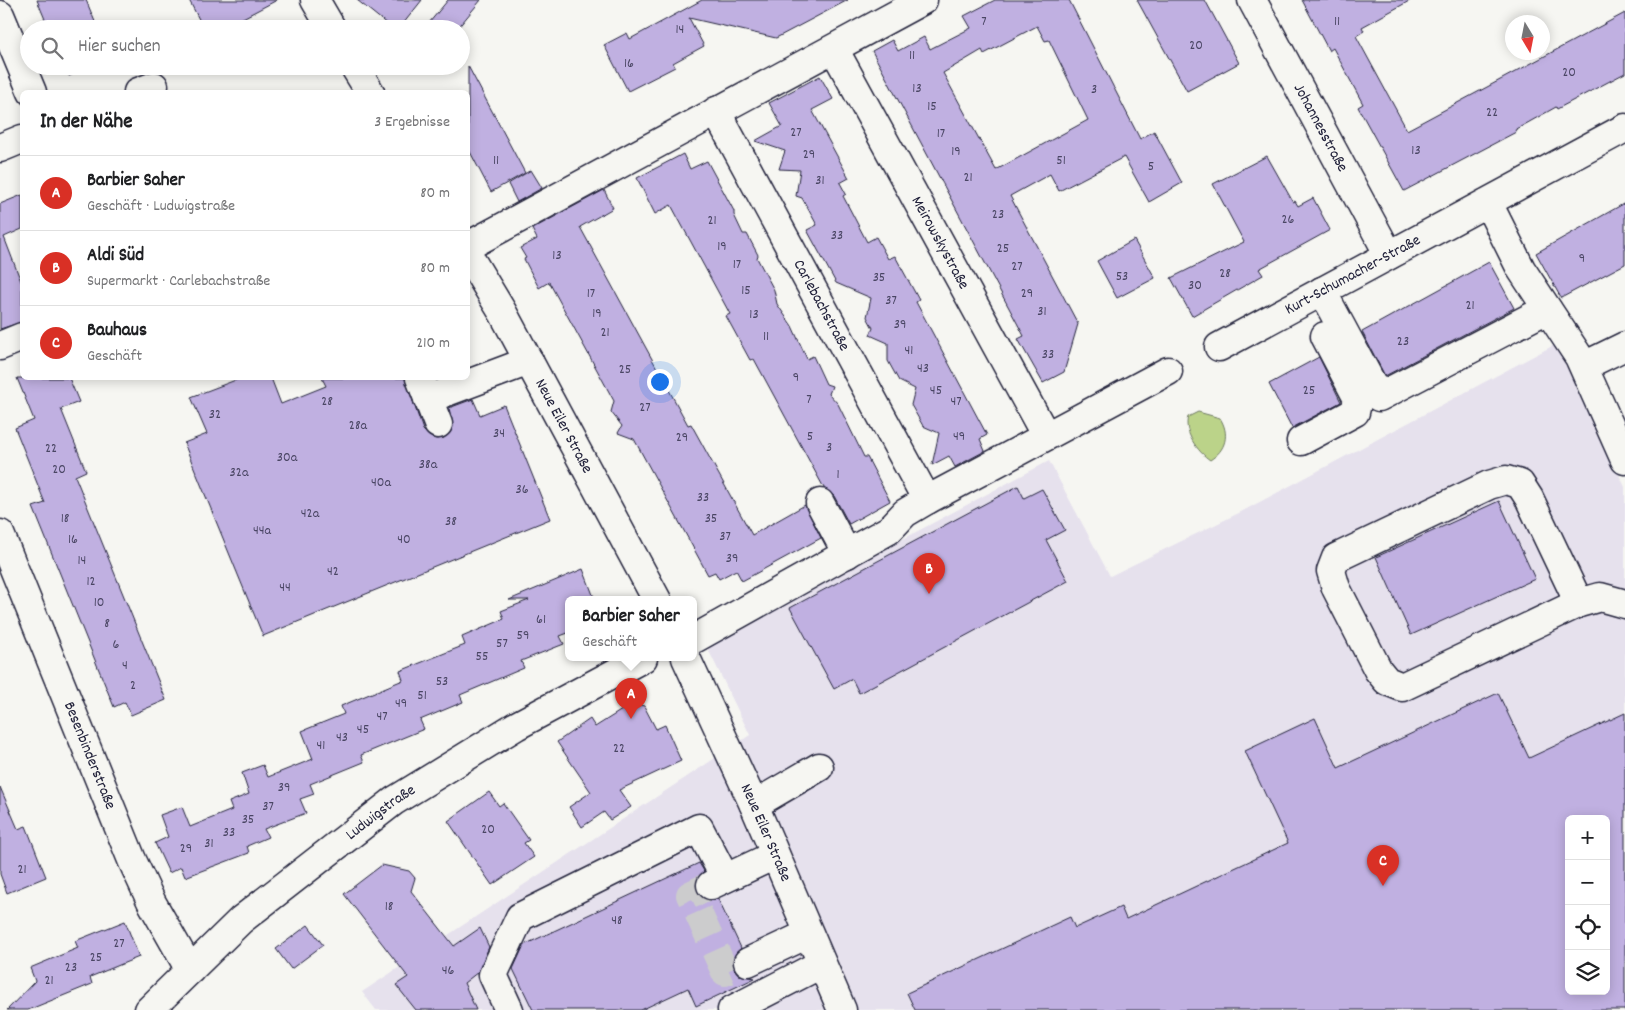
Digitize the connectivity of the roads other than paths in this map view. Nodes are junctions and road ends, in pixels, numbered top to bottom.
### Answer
1 (315, 0) edge
2 (923, 0) edge
3 (1252, 0) edge
4 (0, 16) edge
5 (327, 20) edge
6 (834, 49) junction
7 (20, 64) edge
8 (25, 75) edge
9 (360, 75) edge
10 (31, 90) edge
11 (369, 90) edge
12 (716, 111) junction
13 (1625, 128) edge
14 (20, 140) edge
15 (0, 148) edge
16 (1488, 203) junction
17 (470, 245) edge
18 (1389, 255) junction
19 (470, 258) edge
20 (1314, 295) junction
21 (1547, 309) junction
22 (20, 338) edge
23 (0, 346) edge
24 (1625, 346) edge
25 (1219, 347) dead end
26 (529, 361) junction
27 (1584, 366) junction
28 (1168, 372) dead end
29 (470, 376) edge
30 (455, 380) edge
31 (424, 388) edge
32 (1618, 423) edge
33 (438, 424) dead end
34 (1046, 436) junction
35 (1301, 440) dead end
36 (1625, 460) edge
37 (927, 500) junction
38 (820, 503) dead end
39 (0, 534) edge
40 (848, 554) junction
41 (655, 596) edge
42 (1579, 603) junction
43 (1625, 604) edge
44 (697, 638) edge
45 (637, 661) edge
46 (687, 661) edge
47 (819, 767) dead end
48 (754, 805) junction
49 (774, 855) junction
50 (808, 934) junction
51 (748, 962) tunnel mouth
52 (821, 964) junction
53 (190, 970) junction
54 (149, 1010) edge
55 (509, 1010) edge
56 (732, 1010) edge
57 (842, 1010) edge

1 - 5 street
2 - 6 street
3 - 18 street, Johannesstraße
4 - 7 street
6 - 12 street
6 - 34 street, Meirowskystraße
8 - 10 street
9 - 11 street
12 - 17 street
12 - 37 street, Carlebachstraße
13 - 16 street, Kurt-Schumacher-Straße
14 - 15 street
16 - 18 street, Kurt-Schumacher-Straße
16 - 21 street
18 - 20 street, Kurt-Schumacher-Straße
19 - 26 street, Neue Eiler Straße
20 - 21 street
20 - 25 street, Kurt-Schumacher-Straße
20 - 35 street
21 - 27 street
22 - 23 street
24 - 27 street
26 - 29 street
26 - 41 street, Neue Eiler Straße
27 - 32 street
28 - 34 street
30 - 31 street
31 - 33 street
32 - 36 street
34 - 37 street
37 - 40 street
38 - 40 street
39 - 53 street, Besenbinderstraße
40 - 44 street
42 - 42 street
42 - 43 street
45 - 53 street, Ludwigstraße
46 - 48 street, Neue Eiler Straße
47 - 48 street
48 - 49 street, Neue Eiler Straße
49 - 50 street, Neue Eiler Straße
49 - 55 street
50 - 51 street
50 - 52 street, Neue Eiler Straße
52 - 56 street
52 - 57 street, Neue Eiler Straße
53 - 54 street, Ludwigstraße

